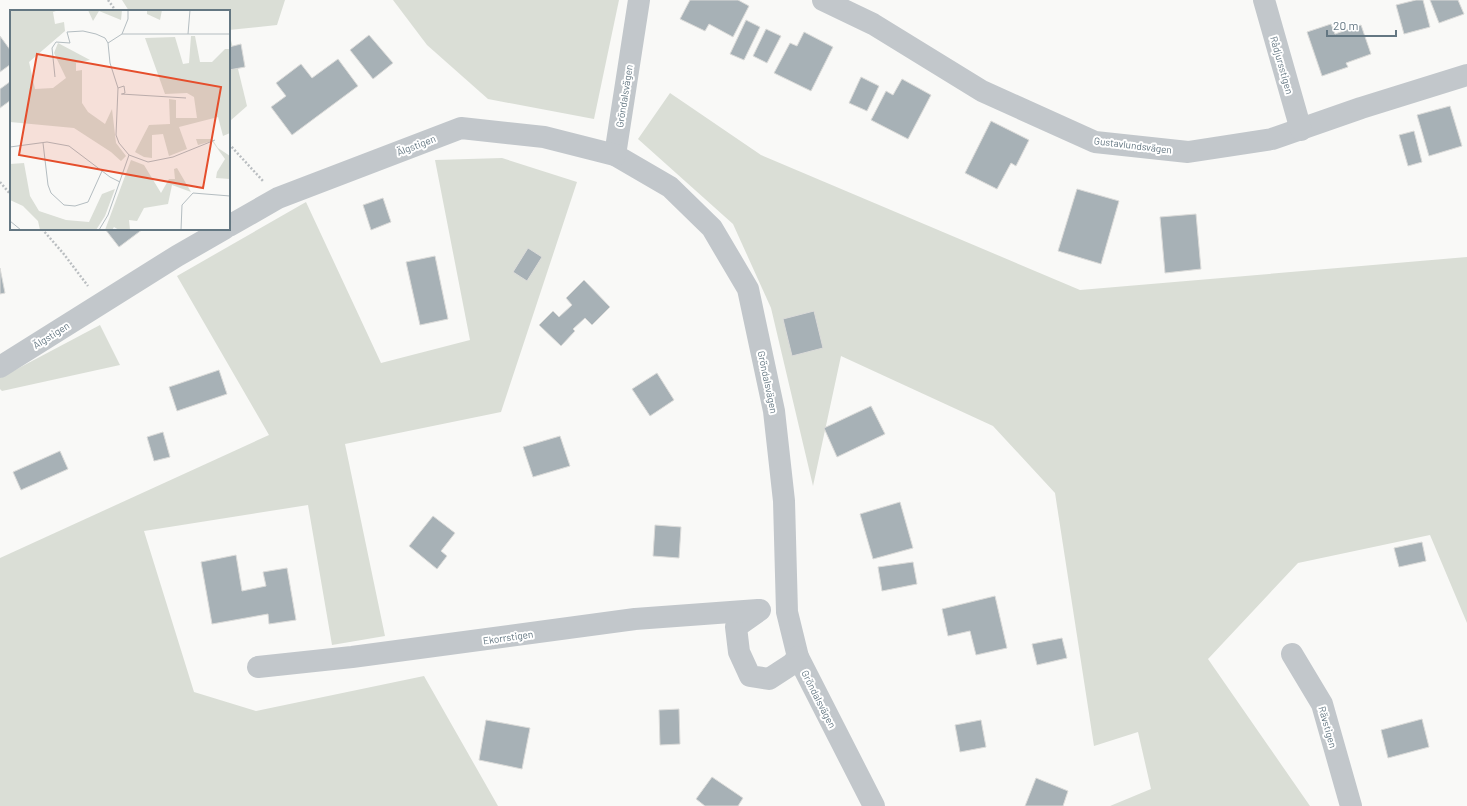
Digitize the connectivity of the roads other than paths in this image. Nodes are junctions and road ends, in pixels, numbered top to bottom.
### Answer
1 (639, 0) edge
2 (823, 0) edge
3 (1264, 0) edge
4 (1467, 75) edge
5 (1301, 130) junction
6 (615, 154) junction
7 (230, 225) edge
8 (222, 230) edge
9 (0, 367) edge
10 (758, 610) junction
11 (787, 612) junction
12 (1292, 654) dead end
13 (798, 657) junction
14 (258, 667) dead end
15 (874, 806) edge
16 (1351, 806) edge

1 - 6 street, Gröndalsvägen
2 - 5 street, Gustavlundsvägen
3 - 5 street, Rådjursstigen
4 - 5 street, Gustavlundsvägen
6 - 7 street, Älgstigen
6 - 11 street, Gröndalsvägen
8 - 9 street, Älgstigen
10 - 11 street, Ekorrstigen
10 - 13 street
10 - 14 street, Ekorrstigen
11 - 13 street, Gröndalsvägen
12 - 16 street, Rävstigen
13 - 15 street, Gröndalsvägen

